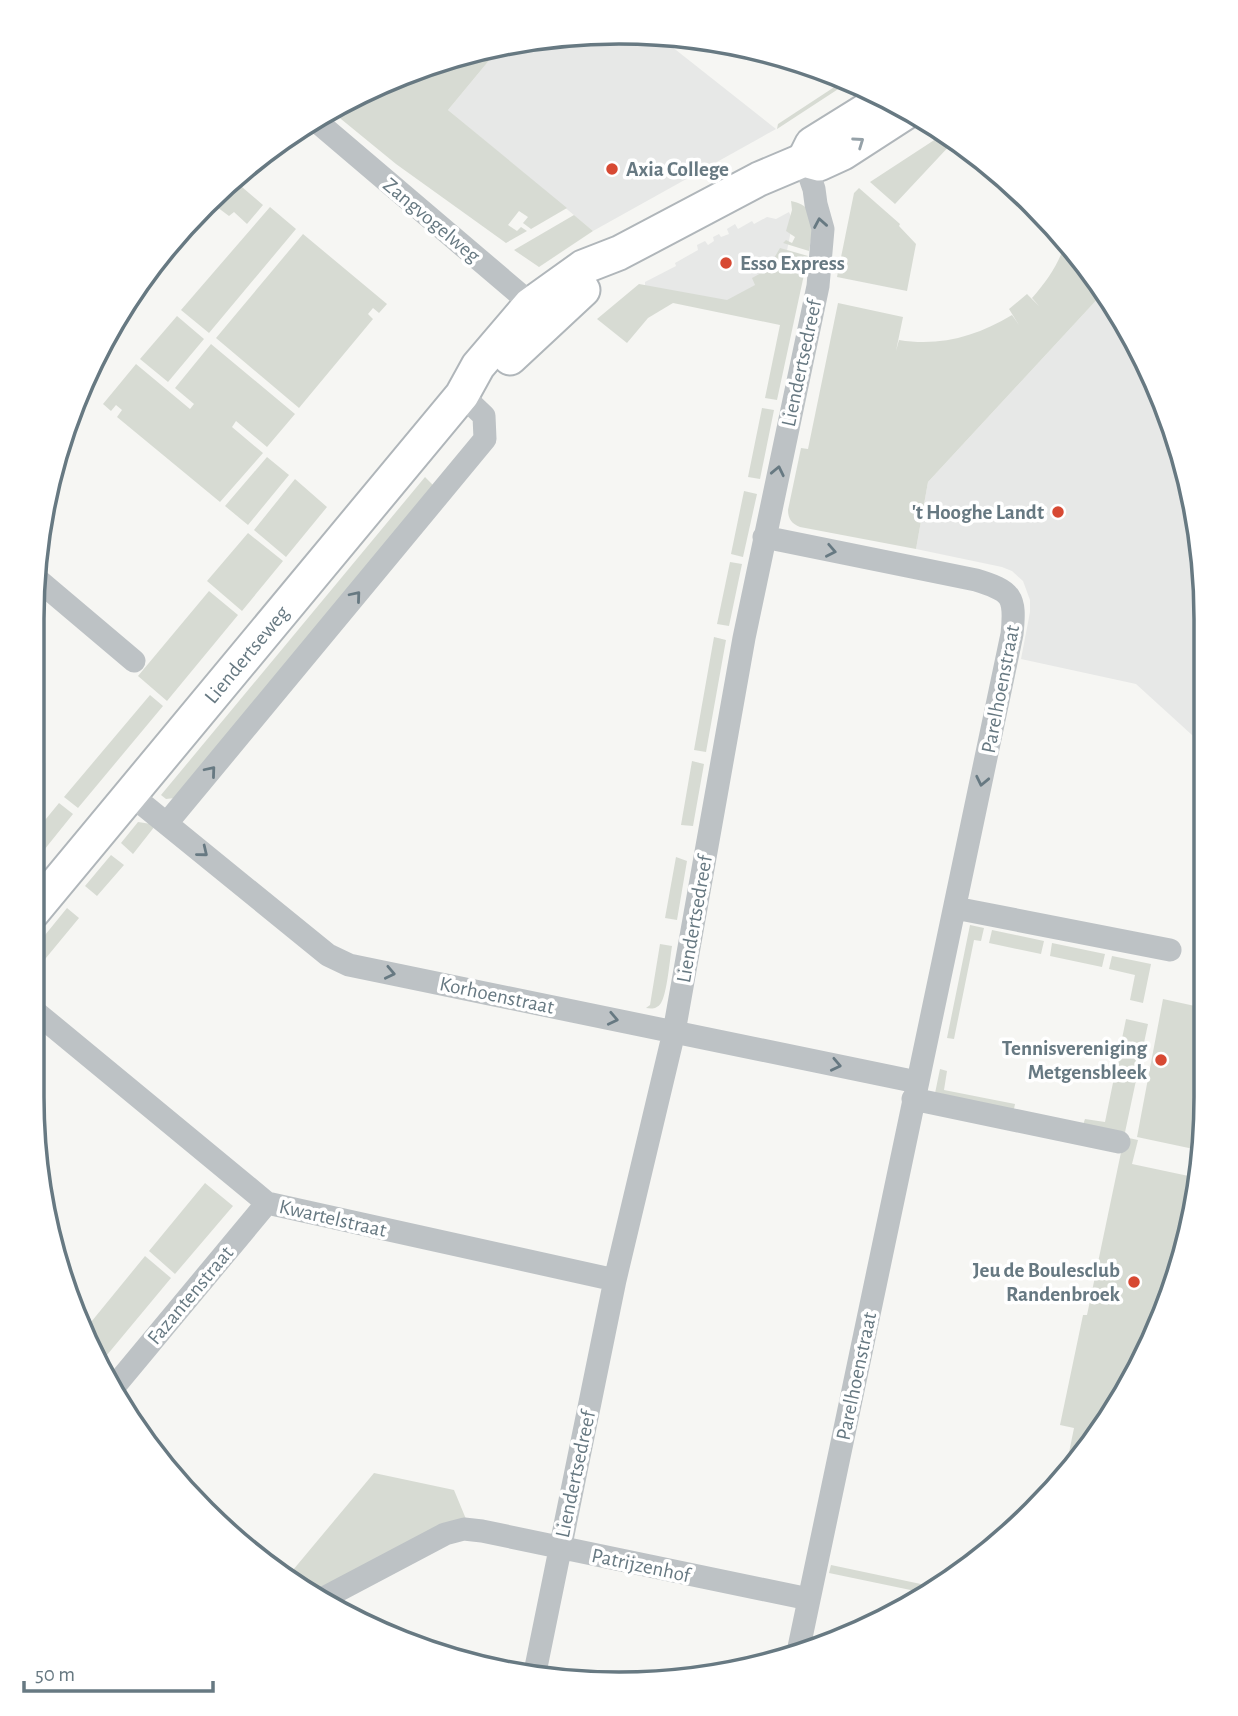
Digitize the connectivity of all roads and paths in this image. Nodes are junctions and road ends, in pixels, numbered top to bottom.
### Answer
1 (876, 104) edge
2 (899, 117) edge
3 (322, 126) edge
4 (804, 160) junction
5 (538, 314) junction
6 (462, 395) junction
7 (764, 537) junction
8 (45, 586) edge
9 (134, 661) dead end
10 (130, 794) junction
11 (167, 823) junction
12 (44, 898) edge
13 (955, 908) junction
14 (1170, 950) dead end
15 (44, 1019) edge
16 (674, 1031) junction
17 (915, 1091) junction
18 (1119, 1142) dead end
19 (267, 1203) junction
20 (615, 1280) junction
21 (119, 1381) edge
22 (560, 1548) junction
23 (330, 1595) edge
24 (809, 1599) junction
25 (800, 1643) edge
26 (536, 1666) edge

1 - 4 street, Liendertseweg
4 -> 2 street, Liendertseweg
3 - 5 street, Zangvogelweg
4 - 5 street, Liendertseweg
7 -> 4 street, Liendertsedreef
5 - 6 street, Liendertseweg
6 - 10 street, Liendertseweg
11 -> 6 street
7 -> 13 street, Parelhoenstraat
7 - 16 street, Liendertsedreef
8 - 9 street
10 - 11 street, Korhoenstraat
10 - 12 street, Liendertseweg
11 -> 16 street, Korhoenstraat
13 - 14 street
13 - 17 street, Parelhoenstraat
15 - 19 street, Kwartelstraat
16 -> 17 street, Korhoenstraat
16 - 20 street, Liendertsedreef
17 - 18 street
17 - 24 street, Parelhoenstraat
19 - 20 street, Kwartelstraat
19 - 21 street, Fazantenstraat
20 - 22 street, Liendertsedreef
22 - 23 street, Patrijzenhof
22 - 24 street, Patrijzenhof
22 - 26 street, Liendertsedreef
24 - 25 street, Parelhoenstraat

